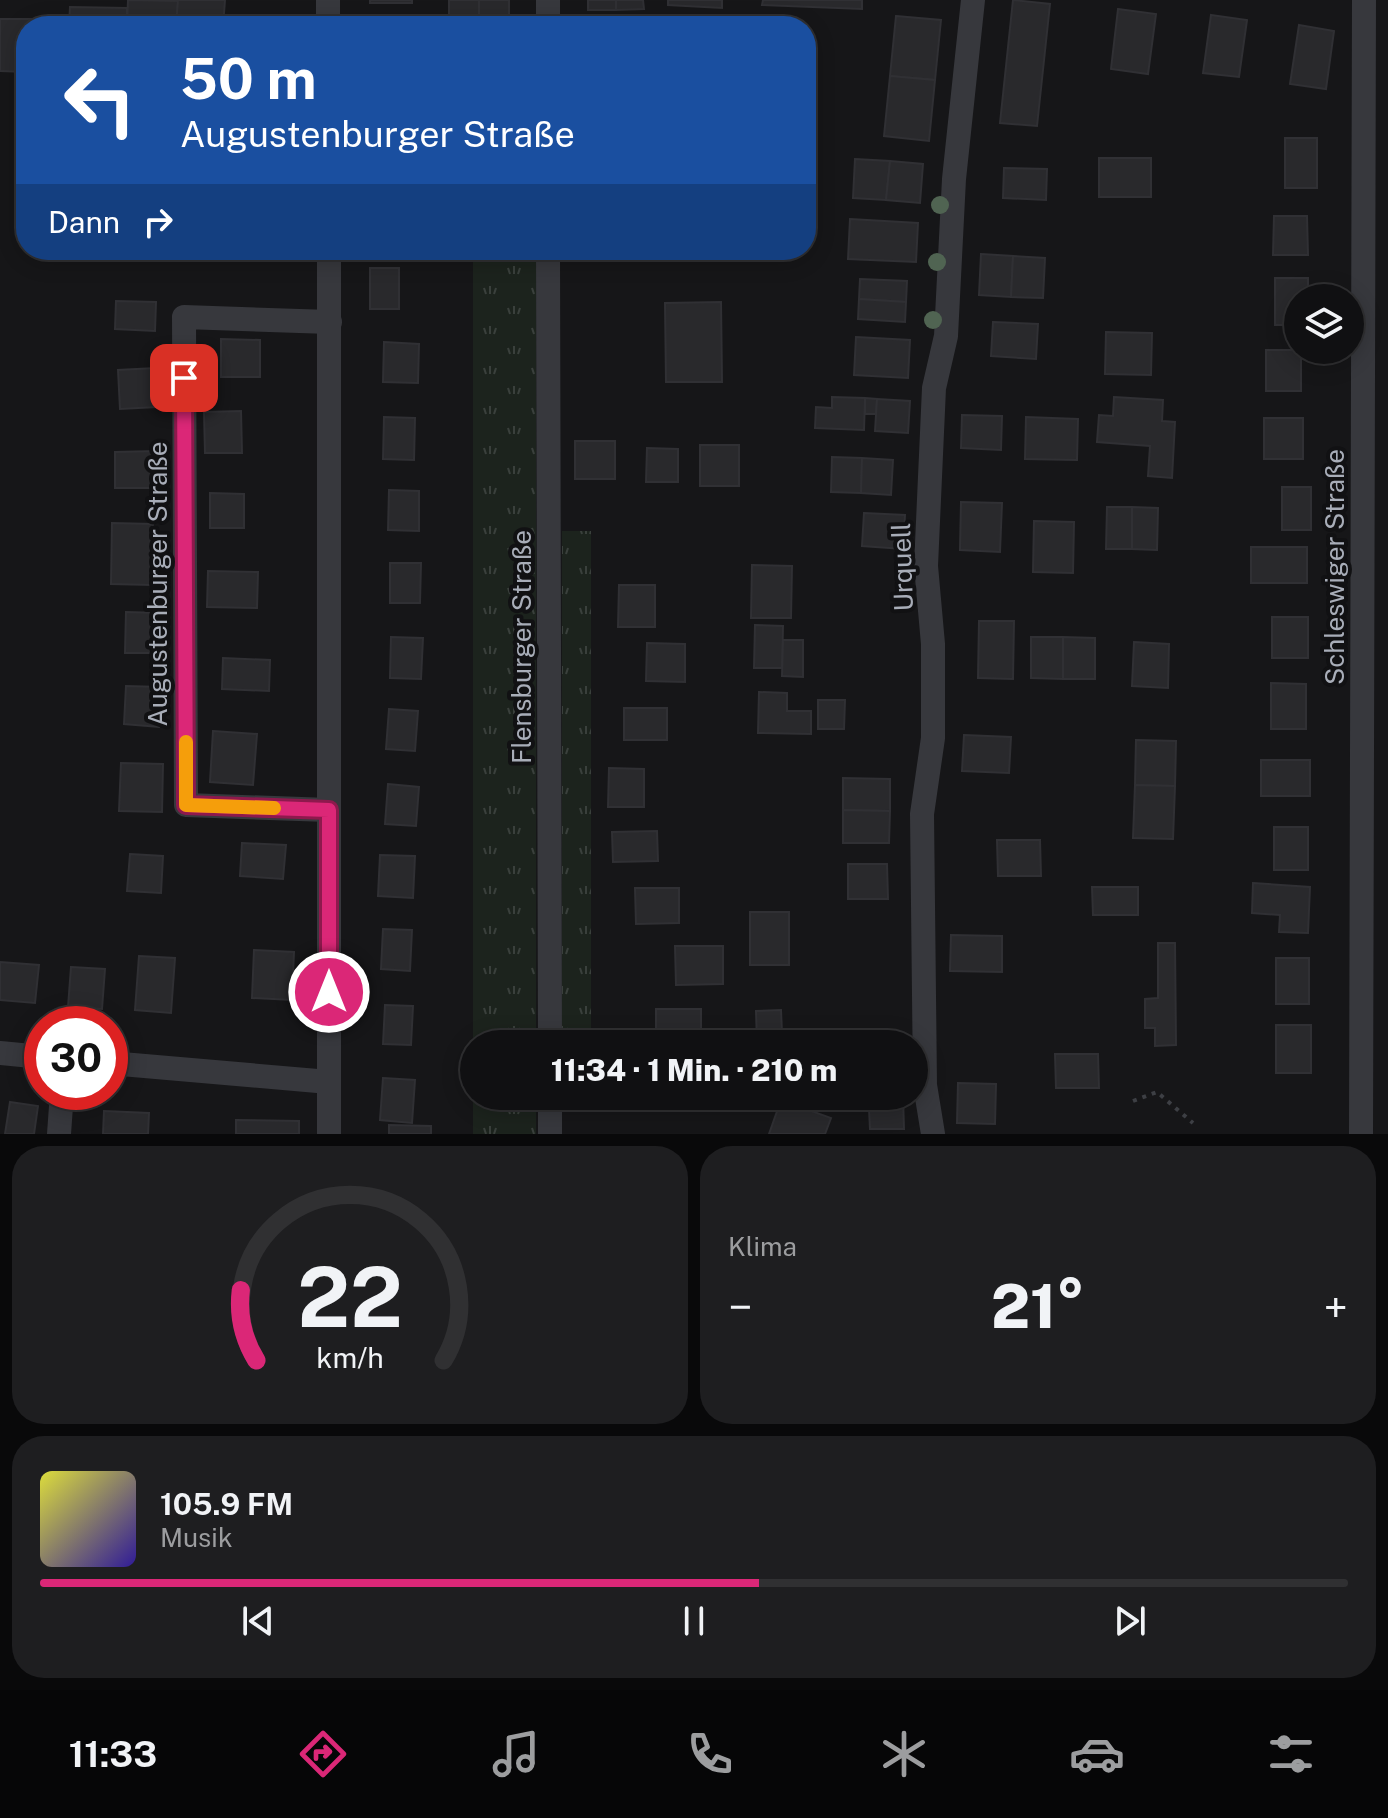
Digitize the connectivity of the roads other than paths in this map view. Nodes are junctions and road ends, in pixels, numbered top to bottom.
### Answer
1 (973, 0) edge
2 (1364, 0) edge
3 (329, 260) edge
4 (548, 260) edge
5 (330, 322) junction
6 (329, 810) junction
7 (550, 1030) edge
8 (0, 1053) edge
9 (24, 1055) edge
10 (128, 1065) edge
11 (329, 1082) junction
12 (61, 1110) edge
13 (550, 1110) edge
14 (59, 1134) edge
15 (329, 1134) edge
16 (550, 1134) edge
17 (933, 1134) edge
18 (1361, 1134) edge

1 - 17 street, Urquell
2 - 18 street, Schleswiger Straße
3 - 5 street
4 - 7 street, Flensburger Straße
5 - 6 street
5 - 6 street, Augustenburger Straße
6 - 11 street
8 - 9 street
10 - 11 street
11 - 15 street
12 - 14 street
13 - 16 street

